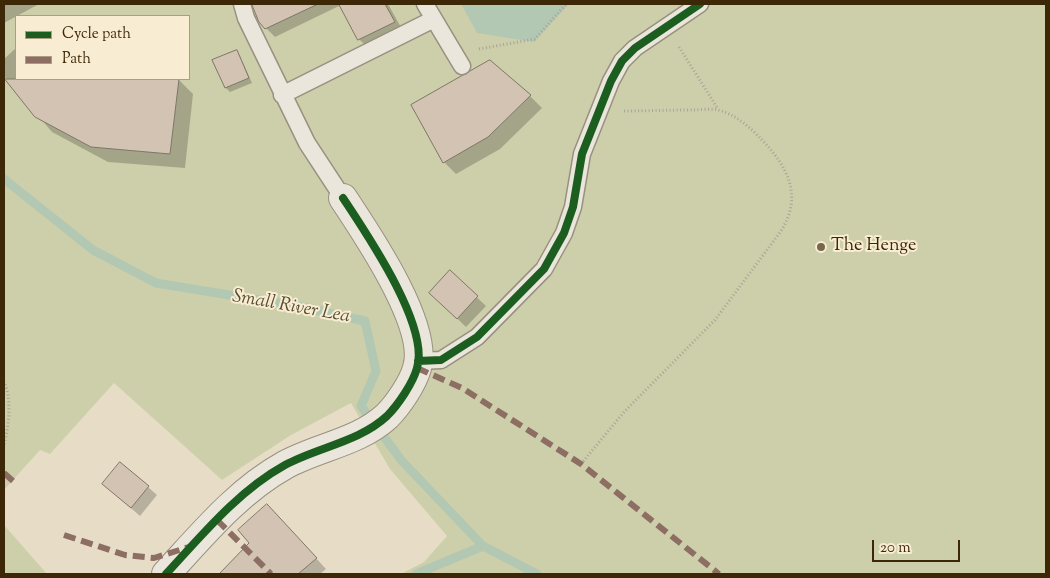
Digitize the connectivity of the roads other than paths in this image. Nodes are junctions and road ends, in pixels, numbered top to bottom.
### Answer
1 (242, 4) edge
2 (425, 4) edge
3 (700, 4) edge
4 (434, 19) junction
5 (458, 59) road end
6 (282, 94) junction
7 (343, 198) joint
8 (418, 361) junction
9 (166, 574) edge

1 - 6 lane
2 - 4 lane
3 - 8 lane
4 - 5 lane
4 - 6 lane
6 - 7 lane
7 - 8 street
8 - 9 street

